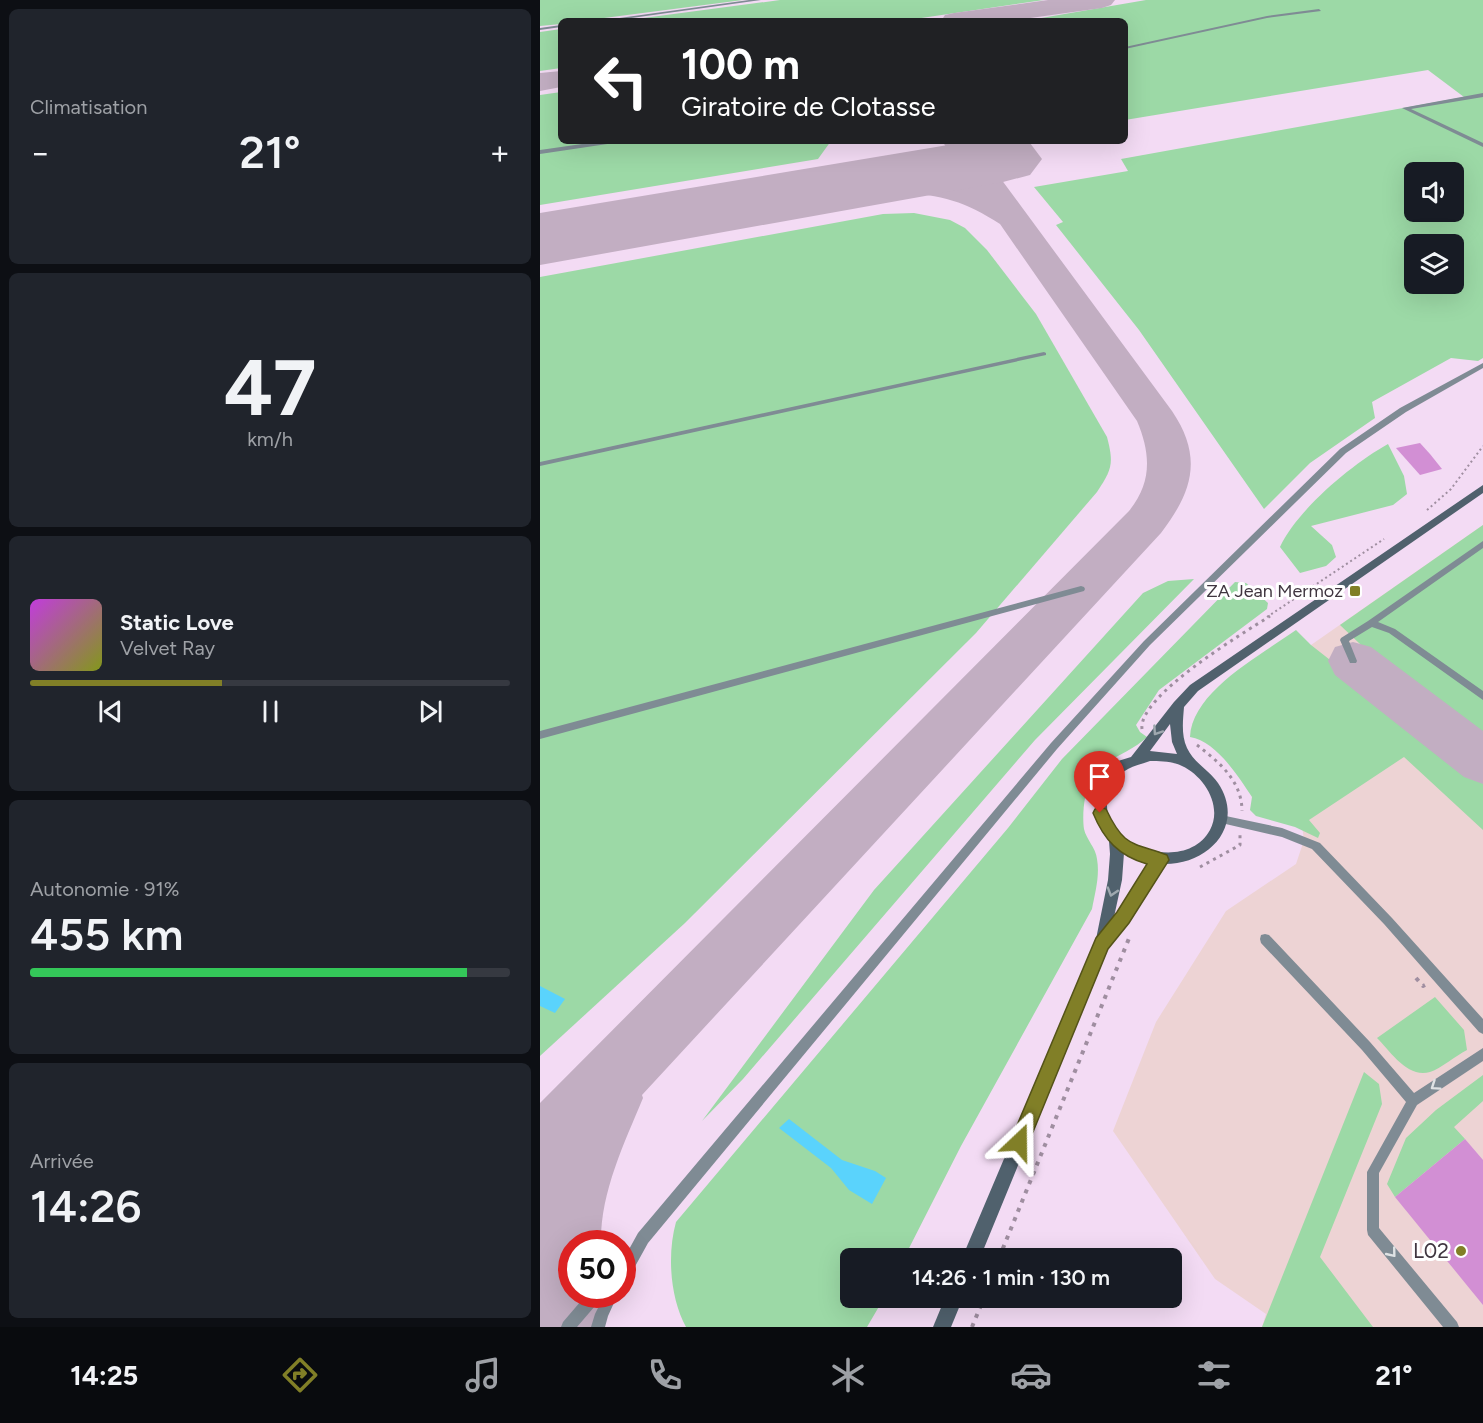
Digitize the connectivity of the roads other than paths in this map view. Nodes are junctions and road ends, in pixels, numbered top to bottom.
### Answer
1 (759, 0) edge
2 (1318, 10) dead end
3 (623, 18) edge
4 (558, 26) edge
5 (540, 29) edge
6 (1128, 47) edge
7 (1483, 95) edge
8 (594, 144) edge
9 (1483, 145) edge
10 (540, 152) edge
11 (1044, 354) dead end
12 (1483, 365) edge
13 (540, 464) edge
14 (1483, 488) edge
15 (1483, 544) edge
16 (1081, 589) dead end
17 (1371, 623) junction
18 (1353, 662) dead end
19 (1483, 696) edge
20 (1178, 705) junction
21 (540, 735) edge
22 (1137, 758) junction
23 (1190, 764) junction
24 (1221, 819) junction
25 (1116, 840) junction
26 (1161, 860) junction
27 (1265, 939) dead end
28 (1102, 944) junction
29 (1483, 1028) edge
30 (1483, 1053) edge
31 (1413, 1101) junction
32 (643, 1238) junction
33 (636, 1246) edge
34 (975, 1248) edge
35 (636, 1251) edge
36 (584, 1308) edge
37 (605, 1308) edge
38 (950, 1308) edge
39 (568, 1327) edge
40 (598, 1327) edge
41 (942, 1327) edge
42 (1452, 1327) edge

1 - 3 lane
2 - 6 lane
4 - 5 lane
7 - 9 lane
8 - 10 lane
11 - 13 lane
12 - 32 lane
14 - 20 main road
15 - 17 lane
16 - 21 lane
17 - 18 lane
17 - 19 lane
20 -> 22 main road
20 - 23 main road
22 - 23 main road
22 - 25 main road
23 - 24 main road
24 - 26 main road
24 - 29 lane
25 - 26 main road
25 -> 28 main road
26 - 28 main road
27 - 31 lane
28 - 34 main road
30 -> 31 lane
31 -> 42 lane
32 - 33 lane
32 - 35 lane
36 - 39 lane
37 - 40 lane
38 - 41 main road

